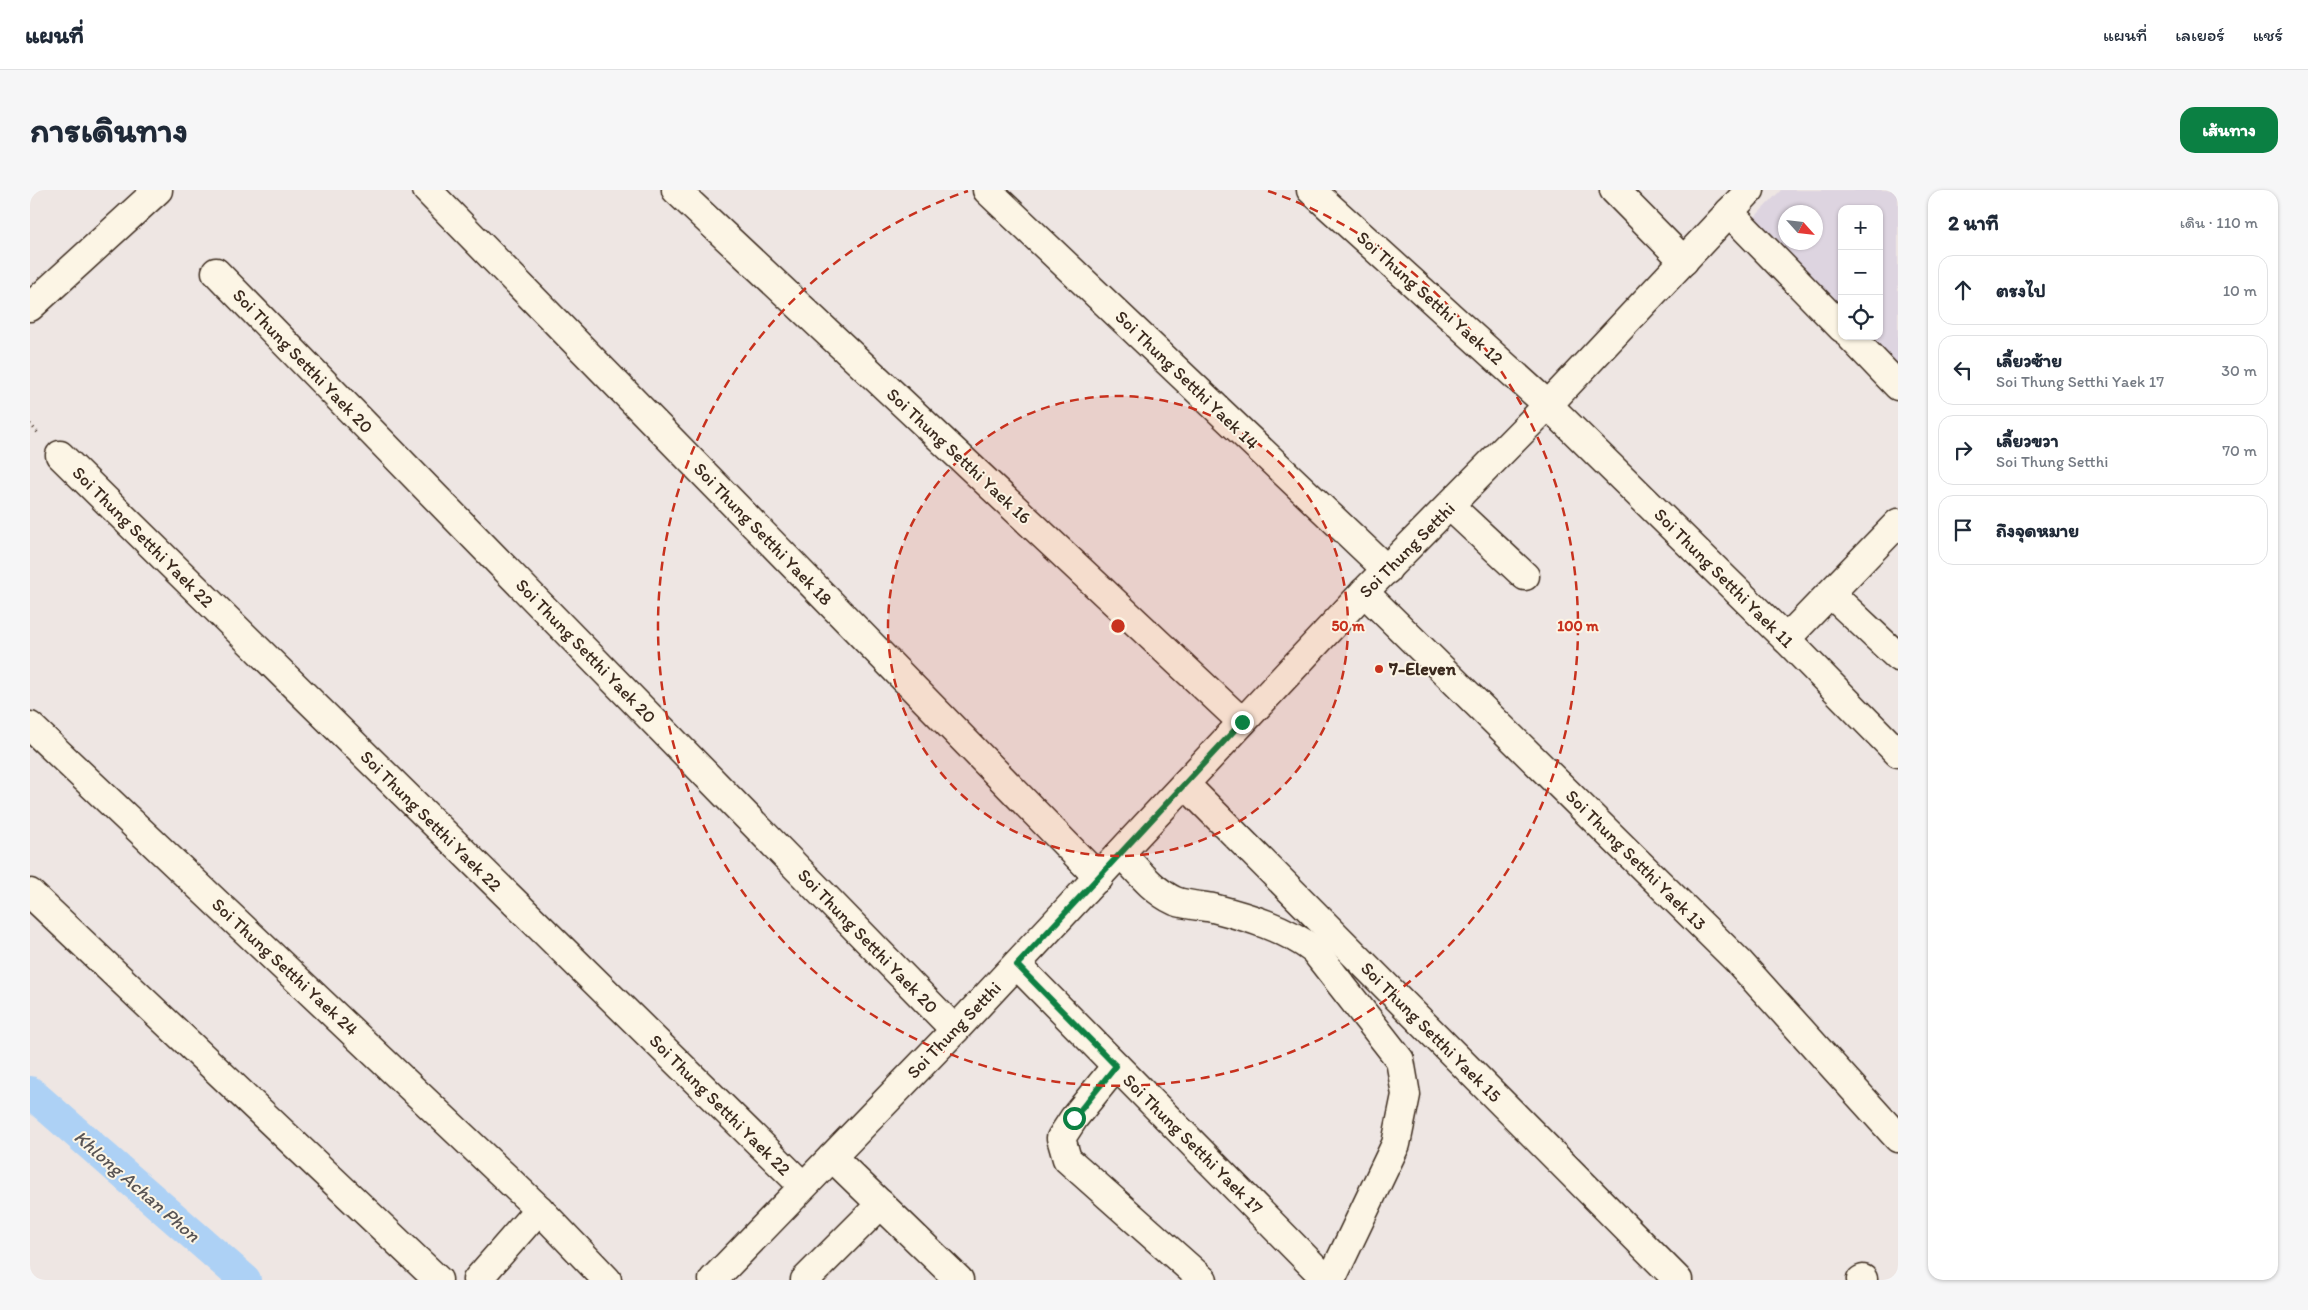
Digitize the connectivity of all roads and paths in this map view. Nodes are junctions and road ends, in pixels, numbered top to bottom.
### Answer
1 (158, 190) edge
2 (427, 190) edge
3 (676, 190) edge
4 (987, 190) edge
5 (1311, 190) edge
6 (1614, 190) edge
7 (1750, 190) edge
8 (1729, 212) junction
9 (1684, 261) junction
10 (216, 272) dead end
11 (30, 306) edge
12 (1838, 324) edge
13 (1854, 340) edge
14 (1898, 386) edge
15 (1548, 405) junction
16 (60, 455) dead end
17 (1450, 506) junction
18 (1898, 523) edge
19 (1387, 570) junction
20 (1525, 576) dead end
21 (1364, 592) junction
22 (1832, 594) junction
23 (1786, 639) junction
24 (1898, 657) edge
25 (1242, 722) junction
26 (30, 726) edge
27 (1898, 753) edge
28 (1185, 784) junction
29 (1121, 853) junction
30 (1099, 878) junction
31 (30, 893) edge
32 (1017, 965) junction
33 (955, 1030) junction
34 (1116, 1066) junction
35 (1898, 1138) edge
36 (832, 1157) junction
37 (802, 1186) junction
38 (881, 1204) junction
39 (539, 1209) junction
40 (438, 1280) edge
41 (477, 1280) edge
42 (607, 1280) edge
43 (713, 1280) edge
44 (805, 1280) edge
45 (959, 1280) edge
46 (1204, 1280) edge
47 (1326, 1280) edge
48 (1331, 1280) edge
49 (1678, 1280) edge

1 - 11 street
2 - 30 street, Soi Thung Setthi Yaek 18
3 - 25 street, Soi Thung Setthi Yaek 16
4 - 19 street, Soi Thung Setthi Yaek 14
5 - 15 street, Soi Thung Setthi Yaek 12
6 - 9 street
7 - 8 street, Soi Thung Setthi
8 - 9 street, Soi Thung Setthi
8 - 12 street
9 - 15 street, Soi Thung Setthi
10 - 33 street, Soi Thung Setthi Yaek 20
13 - 14 street
15 - 17 street, Soi Thung Setthi
15 - 23 street, Soi Thung Setthi Yaek 11
16 - 37 street, Soi Thung Setthi Yaek 22
17 - 19 street, Soi Thung Setthi
17 - 20 street
18 - 22 street
19 - 21 street, Soi Thung Setthi
21 - 25 street, Soi Thung Setthi
21 - 35 street, Soi Thung Setthi Yaek 13
22 - 23 street
22 - 24 street
23 - 27 street, Soi Thung Setthi Yaek 11
25 - 28 street, Soi Thung Setthi
26 - 39 street, Soi Thung Setthi Yaek 24
28 - 29 street, Soi Thung Setthi
28 - 49 street, Soi Thung Setthi Yaek 15
29 - 30 street, Soi Thung Setthi
29 - 48 street
30 - 32 street, Soi Thung Setthi
31 - 40 street
32 - 33 street, Soi Thung Setthi
32 - 34 street, Soi Thung Setthi Yaek 17
33 - 36 street, Soi Thung Setthi
34 - 46 street
34 - 47 street, Soi Thung Setthi Yaek 17
36 - 37 street, Soi Thung Setthi
36 - 38 street
37 - 43 street, Soi Thung Setthi
38 - 44 street
38 - 45 street
39 - 41 street
39 - 42 street, Soi Thung Setthi Yaek 24

